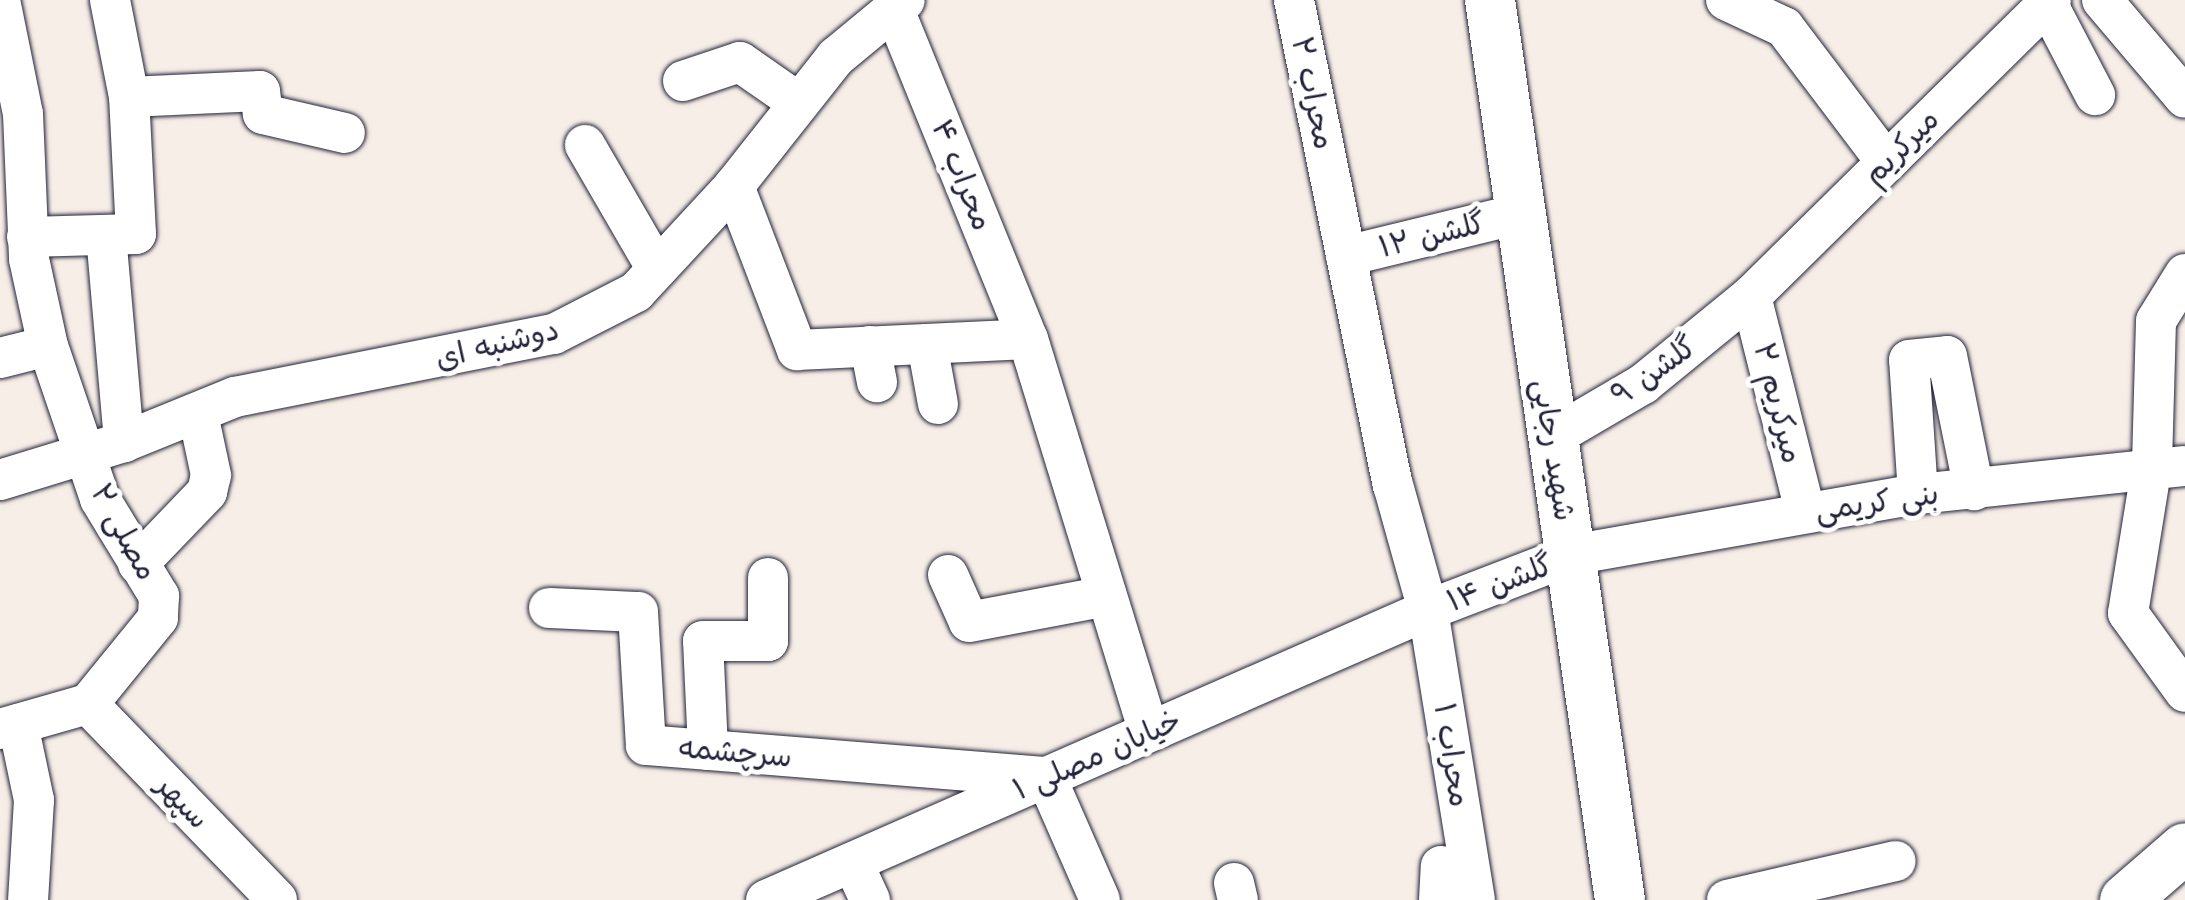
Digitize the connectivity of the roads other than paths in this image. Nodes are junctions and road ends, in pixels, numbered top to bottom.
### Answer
1 (0, 0) edge
2 (110, 0) edge
3 (1294, 0) edge
4 (1490, 0) edge
5 (1726, 0) edge
6 (2102, 0) edge
7 (2049, 2) edge
8 (900, 6) edge
9 (1786, 14) edge
10 (683, 81) dead end
11 (2095, 95) dead end
12 (128, 97) junction
13 (2185, 98) edge
14 (799, 102) junction
15 (345, 133) dead end
16 (585, 145) dead end
17 (1886, 162) junction
18 (734, 186) junction
19 (1518, 214) junction
20 (121, 235) junction
21 (19, 253) edge
22 (1346, 256) junction
23 (657, 269) junction
24 (2185, 274) edge
25 (1751, 296) junction
26 (1028, 339) junction
27 (926, 344) junction
28 (48, 346) junction
29 (0, 358) edge
30 (938, 404) dead end
31 (198, 414) junction
32 (1551, 438) junction
33 (124, 442) junction
34 (85, 455) junction
35 (2169, 466) edge
36 (0, 480) edge
37 (1974, 490) junction
38 (1918, 494) junction
39 (1806, 511) junction
40 (1571, 555) junction
41 (138, 564) junction
42 (948, 576) dead end
43 (768, 578) dead end
44 (1107, 596) junction
45 (550, 608) dead end
46 (1428, 610) junction
47 (2185, 692) edge
48 (88, 704) junction
49 (9, 726) edge
50 (1149, 732) junction
51 (708, 750) junction
52 (1046, 778) junction
53 (2185, 848) edge
54 (1896, 860) dead end
55 (853, 864) junction
56 (776, 898) edge
57 (28, 900) edge
58 (277, 900) edge
59 (870, 900) edge
60 (1100, 900) edge
61 (1475, 900) edge
62 (1620, 900) edge
63 (1727, 900) edge
64 (2125, 900) edge

1 - 21 street, ۲ مصلی
2 - 12 street
3 - 22 street, ۲ محراب
4 - 19 main road, شهید رجایی
5 - 9 street
6 - 13 street
7 - 11 street
7 - 17 street, میرکریم
8 - 14 street, دوشنبه ای
8 - 26 street, ۴ محراب
9 - 17 street
10 - 14 street
12 - 15 street
12 - 20 street
14 - 18 street, دوشنبه ای
16 - 23 street
17 - 25 street, میرکریم
18 - 23 street, دوشنبه ای
18 - 27 street
19 - 22 street, ۱۲ گلشن
19 - 32 main road, شهید رجایی
20 - 21 street
20 - 33 street
21 - 28 street, ۲ مصلی
22 - 46 street, ۱ محراب
23 - 31 street, دوشنبه ای
24 - 35 street
25 - 32 street, ۹ گلشن
25 - 39 street, ۲ میرکریم
26 - 27 street
26 - 44 street, ۴ محراب
27 - 30 street
28 - 29 street
28 - 34 street, ۲ مصلی
31 - 33 street, دوشنبه ای
31 - 41 street
32 - 40 main road, شهید رجایی
33 - 34 street, دوشنبه ای
34 - 36 street
34 - 41 street, ۲ مصلی
35 - 37 street, بنی کریمی
35 - 47 street
37 - 38 street, بنی کریمی
37 - 38 street
38 - 39 street, بنی کریمی
39 - 40 street, بنی کریمی
40 - 46 street, گلشن ۱۴
40 - 62 main road, شهید رجایی
41 - 48 street, ۲ مصلی
42 - 44 street
43 - 51 street
44 - 50 street, ۴ محراب
45 - 51 street, سرچشمه
46 - 50 street, خیابان مصلی ۱
46 - 61 street, ۱ محراب
48 - 49 street
48 - 58 street, سپهر
49 - 57 street
50 - 52 street, خیابان مصلی ۱
51 - 52 street, سرچشمه
52 - 55 street, خیابان مصلی ۱
52 - 60 street
53 - 64 main road
54 - 63 street
55 - 56 street, خیابان مصلی ۱
55 - 59 street

